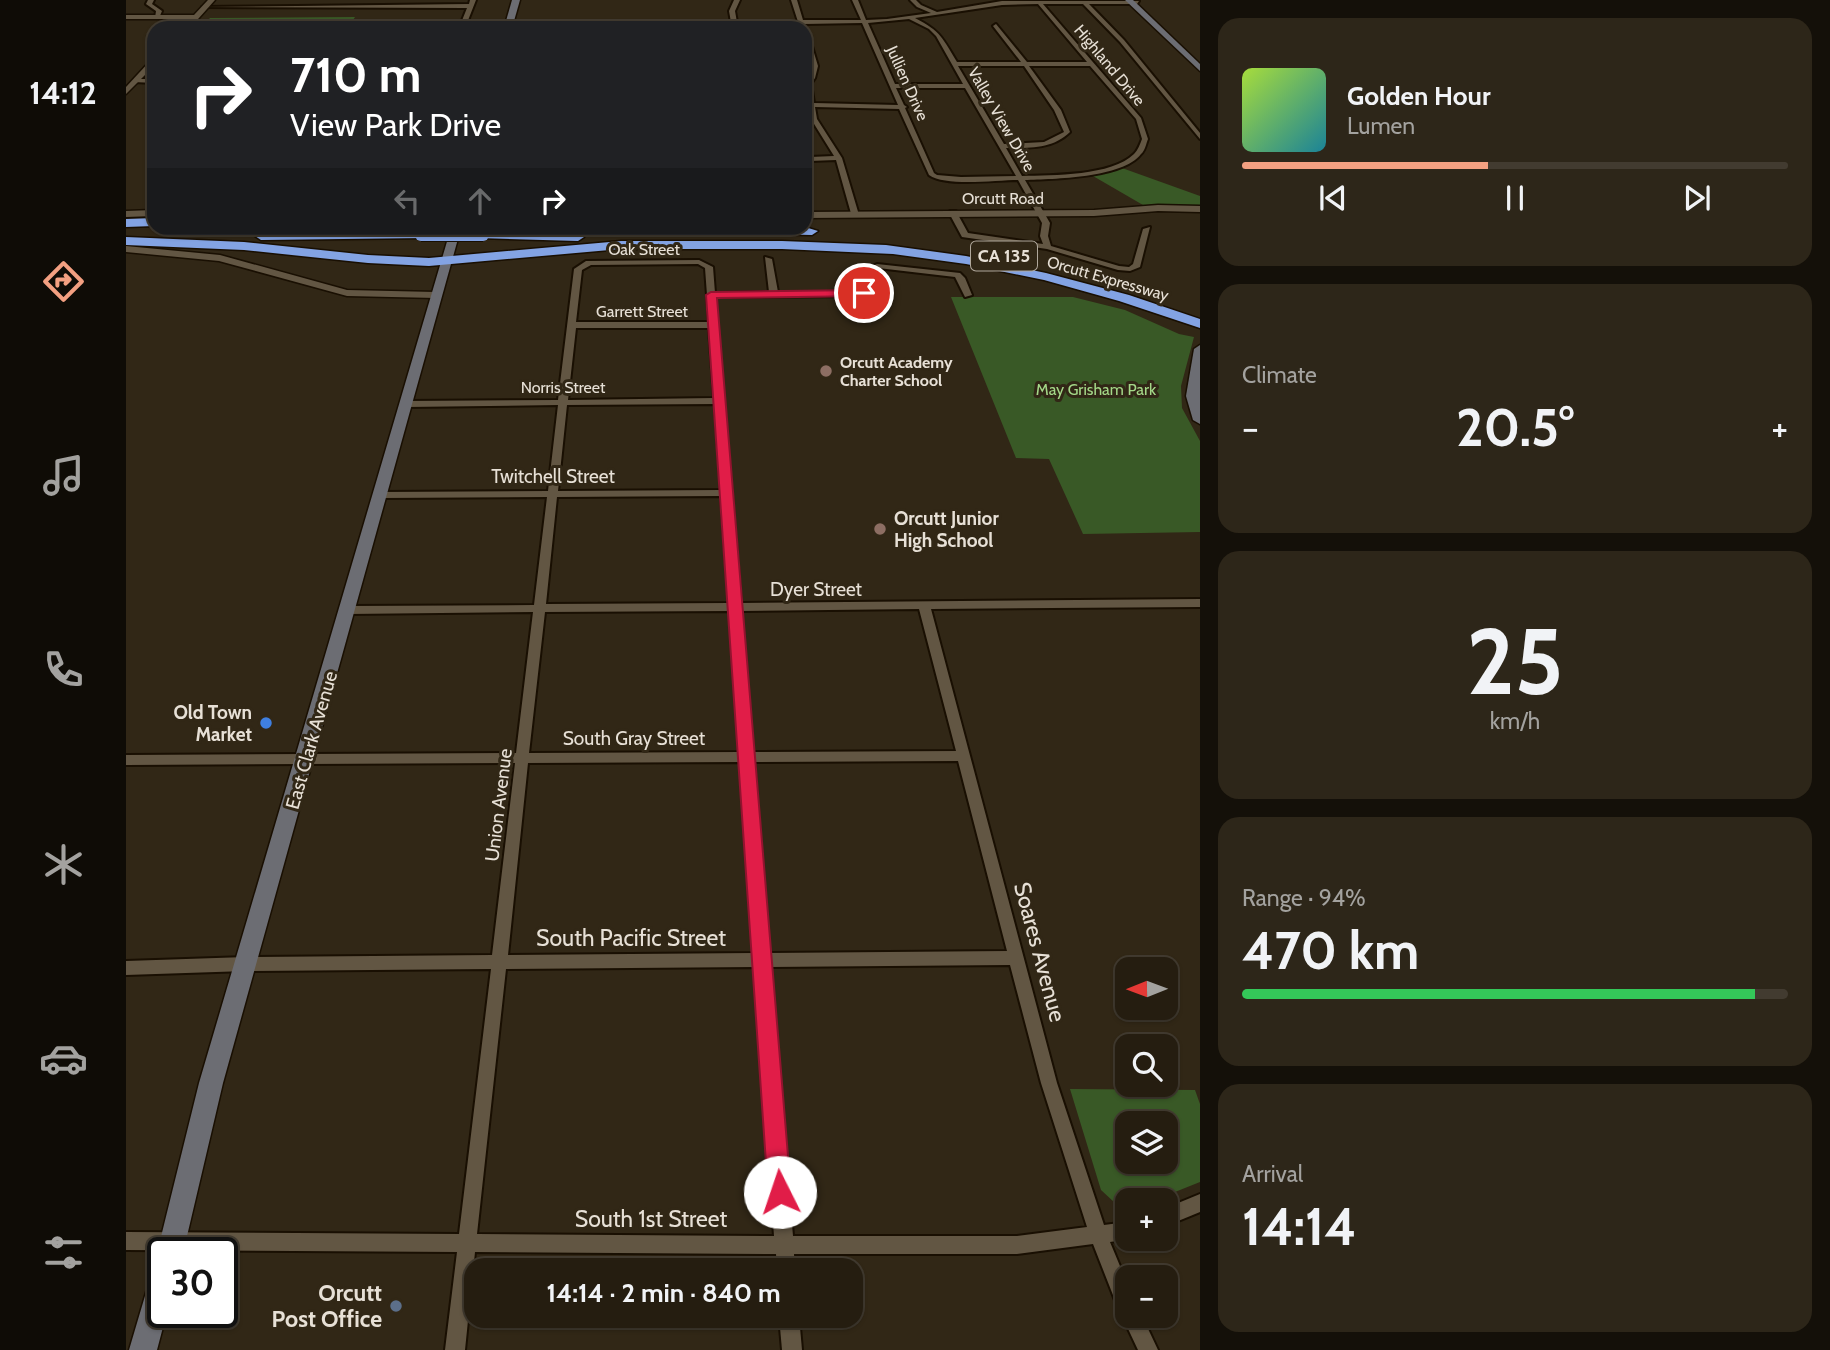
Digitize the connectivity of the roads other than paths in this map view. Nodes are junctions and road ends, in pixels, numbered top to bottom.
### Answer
1 (151, 0) edge
2 (212, 0) edge
3 (274, 0) edge
4 (342, 0) edge
5 (410, 0) edge
6 (516, 0) edge
7 (737, 0) edge
8 (794, 0) edge
9 (855, 0) edge
10 (913, 0) edge
11 (979, 0) edge
12 (1038, 1) edge
13 (1083, 1) edge
14 (1133, 1) edge
15 (472, 3) edge
16 (986, 4) junction
17 (205, 7) junction
18 (406, 7) junction
19 (268, 8) junction
20 (337, 8) junction
21 (936, 13) junction
22 (126, 17) edge
23 (158, 17) junction
24 (196, 17) junction
25 (910, 18) junction
26 (192, 21) edge
27 (465, 21) edge
28 (510, 21) edge
29 (735, 21) edge
30 (801, 21) edge
31 (864, 22) junction
32 (812, 25) edge
33 (996, 26) dead end
34 (812, 61) edge
35 (955, 64) junction
36 (1023, 64) junction
37 (1090, 64) junction
38 (1200, 67) edge
39 (147, 69) edge
40 (812, 80) edge
41 (136, 81) junction
42 (147, 81) edge
43 (894, 86) junction
44 (967, 86) junction
45 (126, 92) edge
46 (812, 105) edge
47 (904, 107) junction
48 (812, 110) edge
49 (1200, 137) edge
50 (1001, 146) junction
51 (839, 158) junction
52 (812, 159) edge
53 (935, 177) joint
54 (1019, 178) junction
55 (1200, 209) edge
56 (953, 213) junction
57 (1040, 213) junction
58 (126, 214) edge
59 (147, 214) edge
60 (812, 215) edge
61 (855, 215) junction
62 (147, 224) edge
63 (126, 225) edge
64 (1147, 229) dead end
65 (812, 231) edge
66 (812, 232) edge
67 (829, 232) junction
68 (454, 235) edge
69 (126, 239) edge
70 (1048, 247) junction
71 (126, 249) edge
72 (897, 250) junction
73 (768, 259) dead end
74 (446, 261) junction
75 (706, 264) joint
76 (582, 265) joint
77 (436, 295) junction
78 (711, 295) junction
79 (774, 295) junction
80 (968, 295) dead end
81 (1179, 309) junction
82 (1200, 310) edge
83 (1200, 324) edge
84 (572, 325) junction
85 (713, 325) junction
86 (1200, 349) edge
87 (719, 401) junction
88 (563, 403) junction
89 (407, 404) junction
90 (1200, 420) edge
91 (726, 493) junction
92 (553, 494) junction
93 (381, 495) junction
94 (1200, 603) edge
95 (924, 605) junction
96 (735, 607) junction
97 (540, 608) junction
98 (348, 610) junction
99 (963, 756) junction
100 (746, 757) junction
101 (523, 758) junction
102 (305, 759) junction
103 (126, 760) edge
104 (1017, 958) junction
105 (762, 960) junction
106 (499, 962) junction
107 (246, 964) junction
108 (126, 968) edge
109 (1200, 1203) edge
110 (1178, 1212) edge
111 (1115, 1234) edge
112 (174, 1237) edge
113 (1099, 1237) junction
114 (126, 1241) edge
115 (468, 1242) junction
116 (147, 1244) edge
117 (784, 1245) junction
118 (238, 1246) edge
119 (785, 1258) edge
120 (1115, 1276) edge
121 (149, 1328) edge
122 (790, 1328) edge
123 (1138, 1328) edge
124 (143, 1350) edge
125 (456, 1350) edge
126 (792, 1350) edge
127 (1148, 1350) edge

1 - 23 street
2 - 17 street
3 - 19 street
4 - 20 street
5 - 18 street
6 - 28 main road
7 - 29 street
8 - 30 street
9 - 31 street, Jullien Drive
10 - 21 street
11 - 16 street
12 - 13 street
12 - 16 street
12 - 37 street, Highland Drive
13 - 14 street
13 - 49 street
14 - 38 main road
15 - 18 street
15 - 27 street
16 - 21 street
17 - 19 street
17 - 24 street
18 - 20 street
19 - 20 street
21 - 25 street
22 - 23 street
23 - 24 street
24 - 26 street
25 - 31 street
25 - 35 street, Valley View Drive
31 - 32 street
31 - 43 street, Jullien Drive
33 - 36 street
34 - 40 street
35 - 36 street
35 - 44 street, Valley View Drive
36 - 37 street
36 - 50 street
37 - 54 street, Highland Drive
39 - 41 street
41 - 42 street
41 - 45 street
43 - 44 street
43 - 47 street, Jullien Drive
44 - 50 street, Valley View Drive
46 - 47 street
47 - 53 street, Jullien Drive
48 - 51 street
50 - 54 street, Valley View Drive
51 - 52 street
51 - 61 street
53 - 54 street, Highland Drive
54 - 57 street, Valley View Drive
55 - 57 street, Orcutt Road
56 - 57 street, Orcutt Road
56 - 61 street, Orcutt Road
56 - 70 street
57 - 70 street, Valley View Drive
58 - 59 street
60 - 61 street, Orcutt Road
62 - 63 highway
64 - 70 street
65 - 67 highway
66 - 67 highway, Orcutt Expressway / CA 135
67 - 81 highway, Orcutt Expressway / CA 135
68 - 74 main road, East Clark Avenue
69 - 72 highway, Orcutt Expressway / CA 135, bridge
69 - 74 highway
71 - 77 street
72 - 74 highway
72 - 81 highway, Orcutt Expressway / CA 135
73 - 79 street
74 - 77 main road, East Clark Avenue
75 - 76 street, Oak Street
75 - 78 street
76 - 84 street, Union Avenue
77 - 89 main road, East Clark Avenue
78 - 79 street
78 - 85 street
79 - 80 street
81 - 82 highway, Orcutt Expressway / CA 135
81 - 83 highway, Orcutt Expressway / CA 135
84 - 85 street, Garrett Street
84 - 88 street, Union Avenue
85 - 87 street
86 - 90 main road
87 - 88 street, Norris Street
87 - 91 street
88 - 89 street, Norris Street
88 - 92 street, Union Avenue
89 - 93 main road, East Clark Avenue
91 - 92 street, Twitchell Street
91 - 96 street
92 - 93 street, Twitchell Street
92 - 97 street, Union Avenue
93 - 98 main road, East Clark Avenue
94 - 95 street, Dyer Street
95 - 96 street, Dyer Street
95 - 99 street, Soares Avenue
96 - 97 street, Dyer Street
96 - 100 street
97 - 98 street, Dyer Street
97 - 101 street, Union Avenue
98 - 102 main road, East Clark Avenue
99 - 100 street, South Gray Street
99 - 104 street, Soares Avenue
100 - 101 street, South Gray Street
100 - 105 street
101 - 102 street, South Gray Street
101 - 106 street, Union Avenue
102 - 103 street, South Gray Street
102 - 107 main road, East Clark Avenue
104 - 105 street, South Pacific Street
104 - 113 street, Soares Avenue
105 - 106 street, South Pacific Street
105 - 117 street
106 - 107 street, South Pacific Street
106 - 115 street, Union Avenue
107 - 108 street, South Pacific Street
107 - 112 main road, East Clark Avenue
109 - 110 street
111 - 113 street, South 1st Street
113 - 117 street, South 1st Street
113 - 120 street, Soares Avenue
114 - 116 street, South 1st Street
115 - 117 street, South 1st Street
115 - 118 street, South 1st Street
115 - 125 street, Union Avenue
117 - 119 street
121 - 124 main road
122 - 126 street
123 - 127 street

